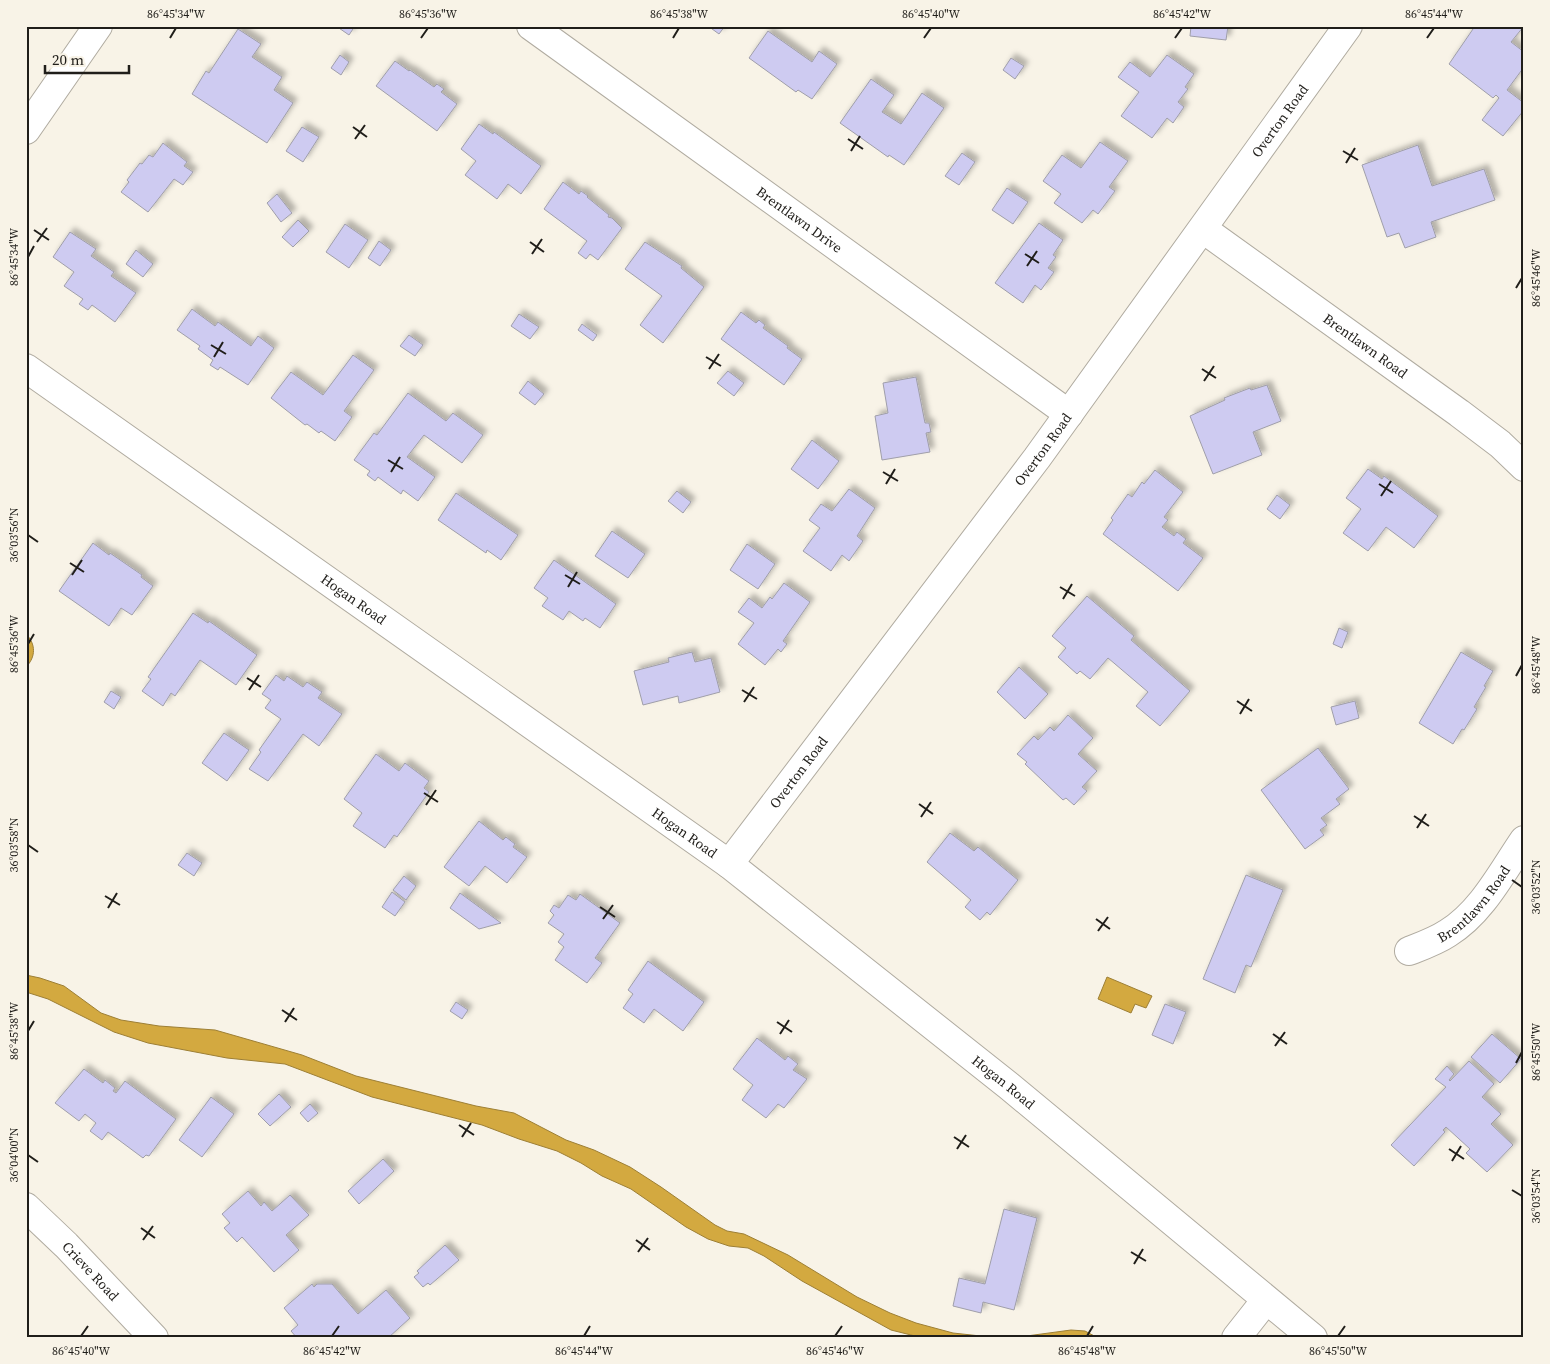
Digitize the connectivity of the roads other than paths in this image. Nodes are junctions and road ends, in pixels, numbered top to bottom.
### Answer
1 (98, 26) edge
2 (531, 26) edge
3 (1348, 26) edge
4 (26, 130) edge
5 (1203, 229) junction
6 (26, 368) edge
7 (1069, 414) junction
8 (1524, 467) edge
9 (1524, 840) edge
10 (729, 864) junction
11 (1409, 951) dead end
12 (26, 1207) edge
13 (1266, 1300) junction
14 (154, 1338) edge
15 (1236, 1338) edge
16 (1313, 1338) edge

1 - 4 street
2 - 7 street, Brentlawn Drive
3 - 5 street, Overton Road
5 - 7 street, Overton Road
5 - 8 street, Brentlawn Road
6 - 10 street, Hogan Road
7 - 10 street, Overton Road
9 - 11 street, Brentlawn Road
10 - 13 street, Hogan Road
12 - 14 street, Crieve Road
13 - 15 street
13 - 16 street, Hogan Road

